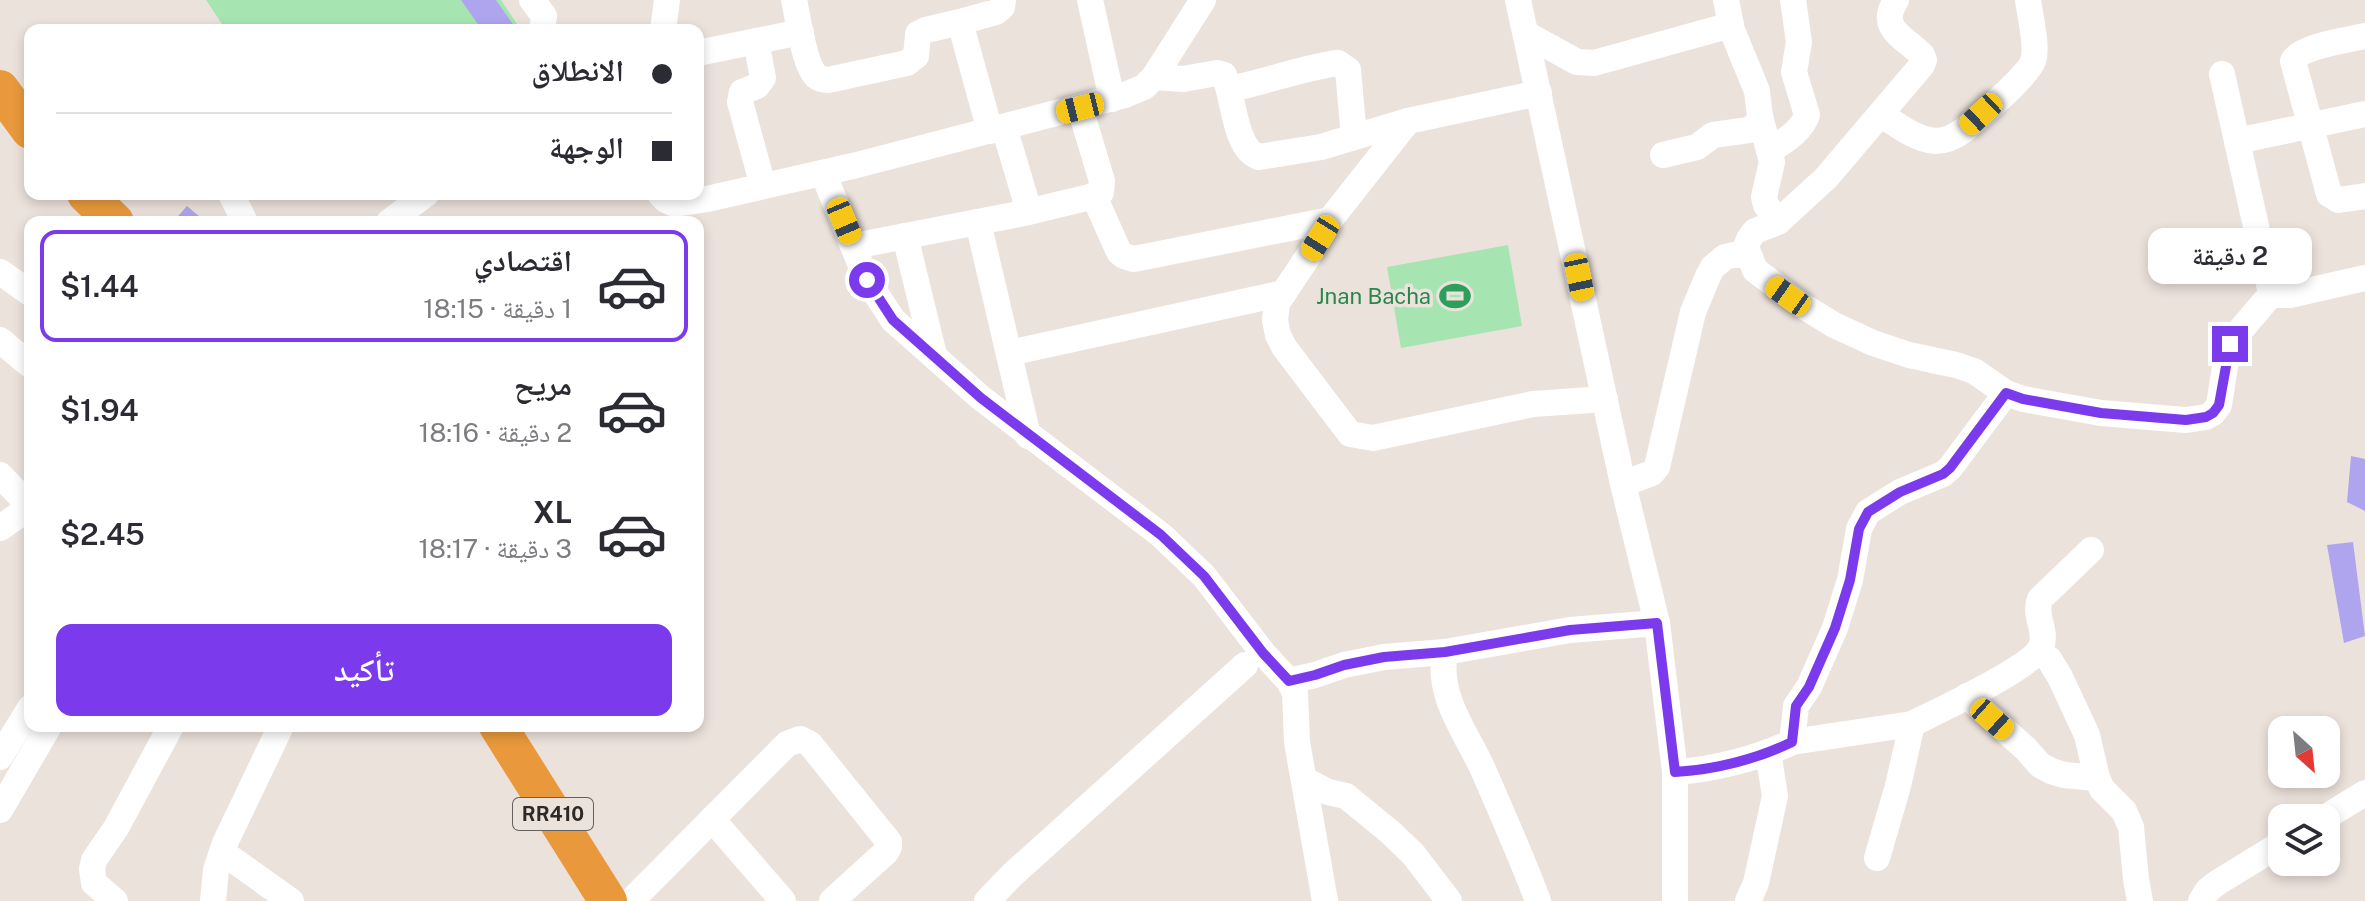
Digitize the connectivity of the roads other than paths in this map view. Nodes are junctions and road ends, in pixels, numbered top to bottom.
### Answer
1 (667, 0) edge
2 (794, 0) edge
3 (1003, 0) edge
4 (1090, 0) edge
5 (1203, 0) edge
6 (1518, 0) edge
7 (1793, 0) edge
8 (1896, 0) edge
9 (2028, 0) edge
10 (1729, 12) edge
11 (960, 22) junction
12 (664, 24) edge
13 (801, 32) junction
14 (1526, 34) junction
15 (2365, 36) edge
16 (756, 41) junction
17 (704, 52) edge
18 (2222, 74) dead end
19 (1154, 77) junction
20 (0, 89) edge
21 (1229, 89) junction
22 (1539, 93) junction
23 (1112, 99) junction
24 (1080, 108) junction
25 (1881, 114) junction
26 (2365, 114) edge
27 (0, 121) edge
28 (1408, 121) junction
29 (1761, 121) junction
30 (24, 122) edge
31 (2311, 125) junction
32 (997, 129) junction
33 (1354, 137) junction
34 (2237, 141) junction
35 (1770, 151) junction
36 (24, 152) edge
37 (1663, 155) dead end
38 (823, 173) junction
39 (763, 186) junction
40 (1094, 196) junction
41 (2365, 196) edge
42 (704, 199) edge
43 (66, 200) edge
44 (92, 200) edge
45 (418, 200) edge
46 (666, 200) edge
47 (700, 200) edge
48 (1029, 211) junction
49 (82, 216) edge
50 (109, 216) edge
51 (397, 216) edge
52 (1330, 220) junction
53 (978, 222) junction
54 (1778, 222) junction
55 (905, 236) junction
56 (854, 246) junction
57 (1748, 255) junction
58 (0, 272) edge
59 (2365, 278) edge
60 (24, 289) edge
61 (2273, 292) junction
62 (1284, 293) junction
63 (0, 340) edge
64 (1009, 353) junction
65 (934, 355) junction
66 (24, 360) edge
67 (2006, 393) junction
68 (1605, 399) junction
69 (1028, 436) junction
70 (0, 475) edge
71 (1623, 484) junction
72 (24, 500) edge
73 (24, 510) edge
74 (0, 528) edge
75 (2091, 550) dead end
76 (1657, 623) junction
77 (1445, 652) junction
78 (2038, 652) junction
79 (1245, 665) dead end
80 (1289, 681) junction
81 (1967, 696) junction
82 (24, 718) edge
83 (1912, 724) junction
84 (46, 732) edge
85 (168, 732) edge
86 (275, 732) edge
87 (502, 732) edge
88 (522, 732) edge
89 (1780, 747) junction
90 (0, 757) edge
91 (1675, 772) junction
92 (2097, 778) junction
93 (1305, 780) junction
94 (2365, 793) edge
95 (2340, 808) edge
96 (0, 810) edge
97 (712, 819) junction
98 (222, 852) junction
99 (2268, 852) edge
100 (1877, 858) dead end
101 (115, 901) edge
102 (213, 901) edge
103 (291, 901) edge
104 (608, 901) edge
105 (630, 901) edge
106 (783, 901) edge
107 (832, 901) edge
108 (987, 901) edge
109 (1325, 901) edge
110 (1449, 901) edge
111 (1538, 901) edge
112 (1675, 901) edge
113 (1748, 901) edge
114 (2140, 901) edge
115 (2201, 901) edge

1 - 12 street
2 - 13 street
3 - 11 street
4 - 23 street
5 - 19 street
6 - 14 street
7 - 35 street
8 - 25 street
9 - 25 street
10 - 14 street
10 - 29 street
11 - 13 street
11 - 32 street
13 - 16 street
14 - 22 street
15 - 31 street
16 - 17 street
16 - 39 street
18 - 34 street
19 - 21 street
19 - 23 street
20 - 30 highway
21 - 33 street
21 - 33 street
22 - 28 street
22 - 68 street
23 - 24 street
24 - 32 street
24 - 40 street
25 - 54 street
26 - 31 street
27 - 36 highway
28 - 33 street
28 - 52 street
29 - 35 street
29 - 37 street
31 - 34 street
31 - 41 street
32 - 38 street
32 - 48 street
34 - 61 street
35 - 54 street
38 - 39 street
38 - 56 street
39 - 42 street
40 - 48 street
40 - 52 street
43 - 49 highway
44 - 50 highway
45 - 51 street
46 - 47 street
48 - 53 street
52 - 62 street
53 - 55 street
53 - 64 street
54 - 57 street
55 - 56 street
55 - 65 street
56 - 65 street
57 - 67 street
57 - 71 street
58 - 60 street
59 - 61 street
61 - 67 street
62 - 64 street
62 - 68 street
63 - 66 street
64 - 69 street
65 - 69 street
67 - 89 street
68 - 71 street
69 - 80 street
70 - 72 street
71 - 76 street
73 - 74 street
75 - 78 street
76 - 77 street
76 - 91 street
77 - 80 street
77 - 111 street
78 - 81 street
78 - 92 street
79 - 108 street
80 - 93 street
81 - 83 street
81 - 92 street
82 - 90 street
83 - 89 street
83 - 100 street
84 - 96 street
85 - 101 street
86 - 98 street
87 - 104 highway, RR410
88 - 105 highway, RR410
89 - 91 street
89 - 113 street
91 - 112 street
92 - 114 street
93 - 109 street
93 - 110 street
94 - 95 street
97 - 105 street
97 - 106 street
97 - 107 street
98 - 102 street
98 - 103 street
99 - 115 street

